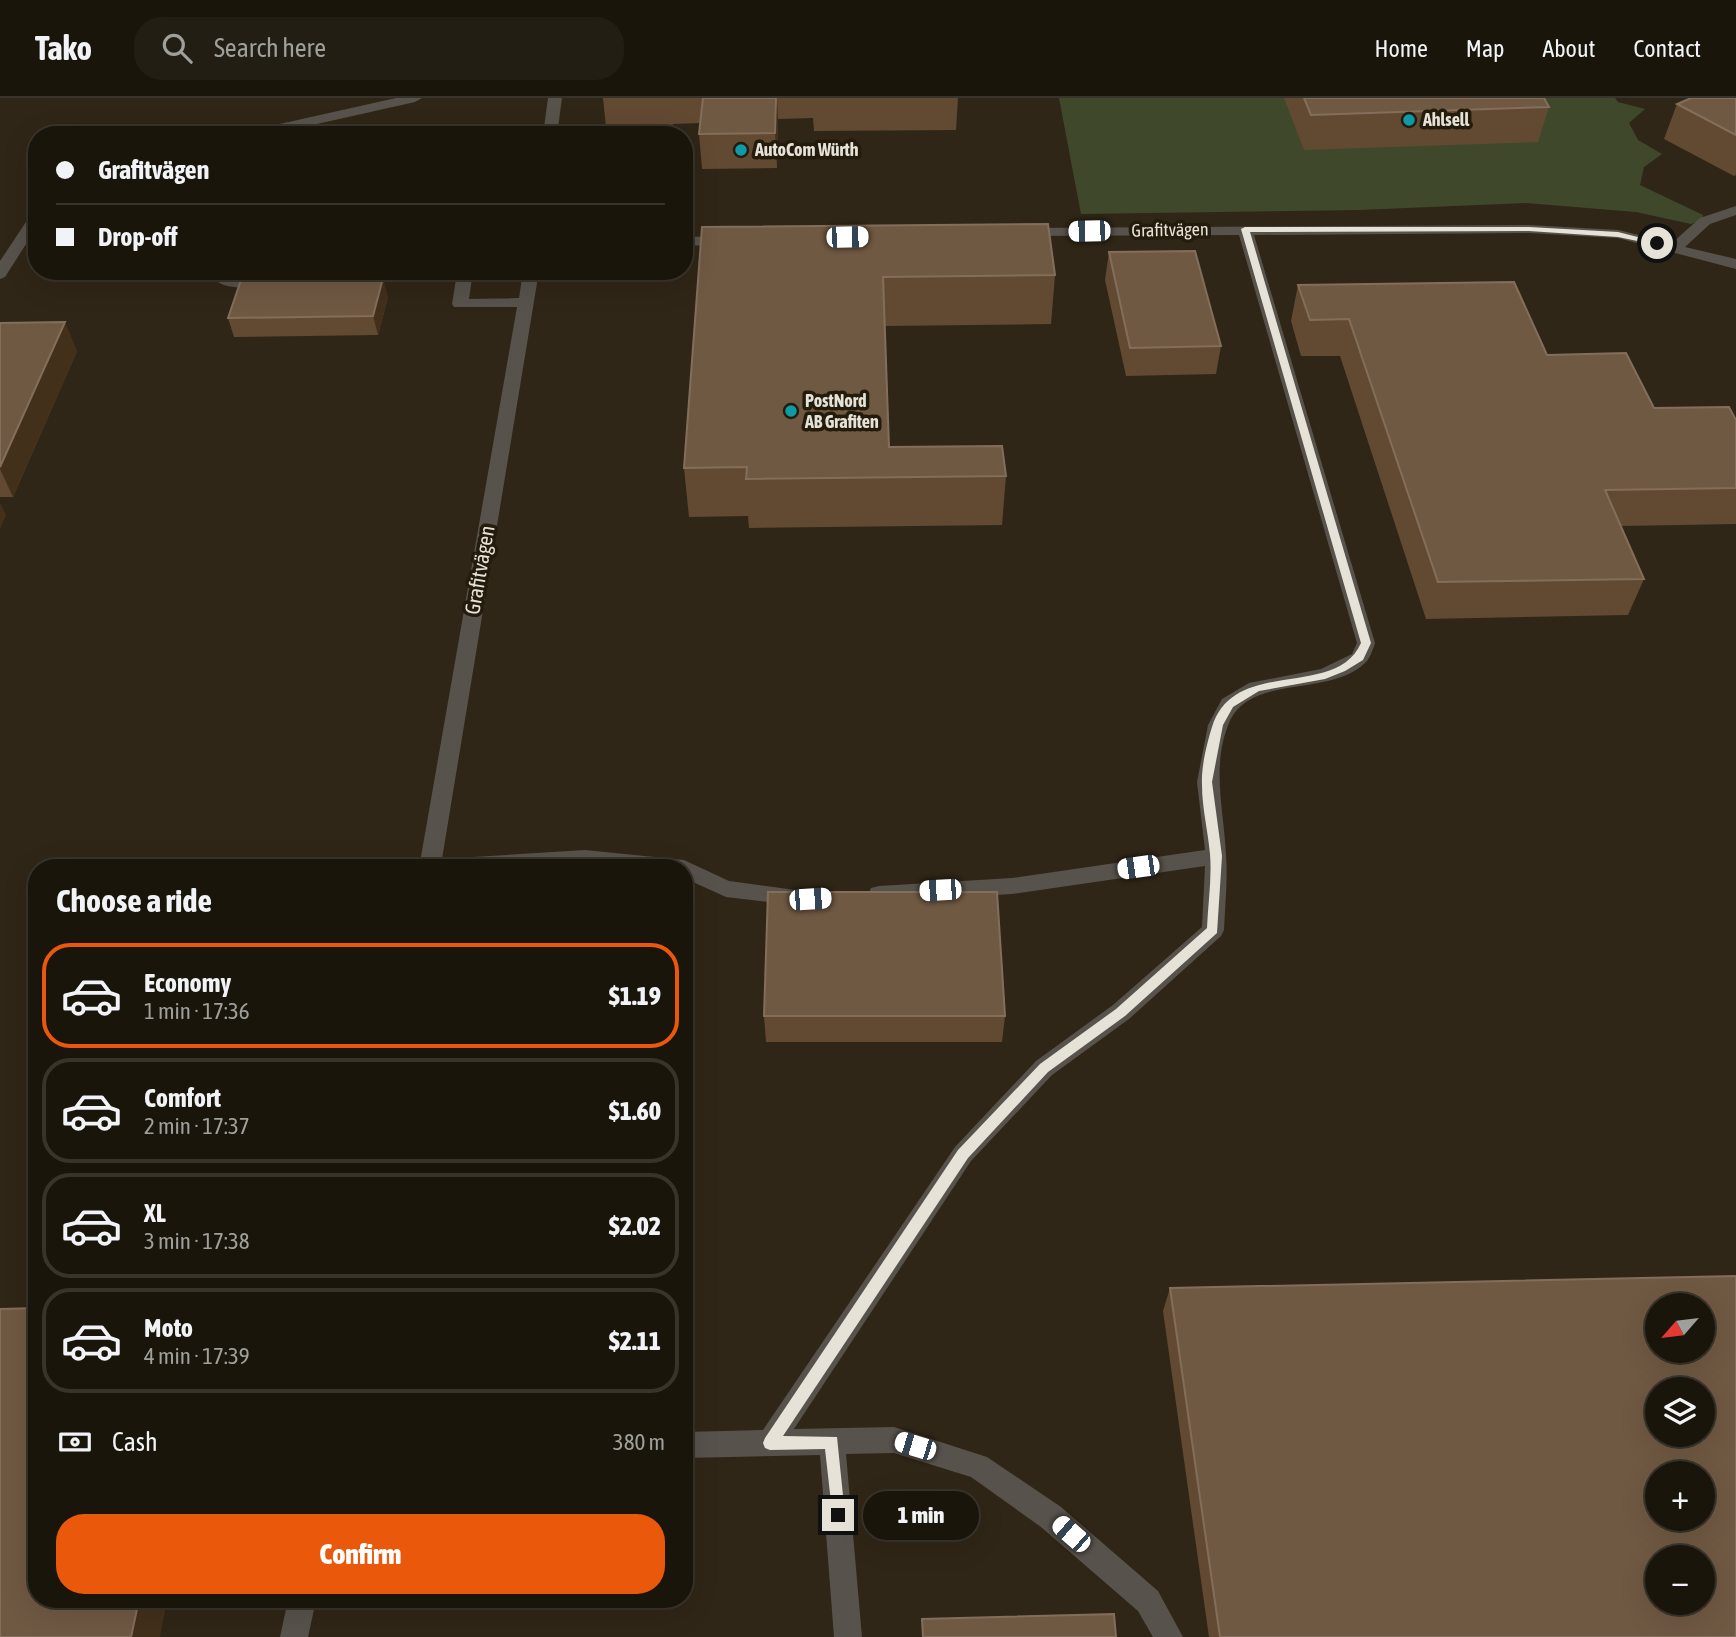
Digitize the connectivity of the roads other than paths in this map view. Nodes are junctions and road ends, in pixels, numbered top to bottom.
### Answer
1 (415, 98) edge
2 (555, 98) edge
3 (304, 126) edge
4 (551, 126) edge
5 (1736, 210) edge
6 (28, 228) edge
7 (1245, 229) junction
8 (1010, 233) edge
9 (738, 241) edge
10 (693, 242) edge
11 (1676, 247) junction
12 (1736, 264) edge
13 (0, 274) edge
14 (227, 280) edge
15 (464, 280) edge
16 (530, 280) edge
17 (279, 281) edge
18 (526, 302) junction
19 (1216, 856) junction
20 (433, 859) edge
21 (570, 859) edge
22 (595, 859) edge
23 (693, 873) edge
24 (863, 895) edge
25 (810, 899) edge
26 (832, 1442) junction
27 (770, 1443) junction
28 (693, 1445) edge
29 (300, 1608) edge
30 (295, 1637) edge
31 (848, 1637) edge
32 (1170, 1637) edge

1 - 3 street
2 - 4 street
5 - 11 street
6 - 13 street
7 - 8 street, Grafitvägen
7 - 11 street, Grafitvägen
7 - 19 street
9 - 10 street
11 - 12 street, Grafitvägen
14 - 17 street
15 - 18 street
16 - 18 street, Grafitvägen
18 - 20 street, Grafitvägen
19 - 24 street
19 - 27 street
21 - 22 street
23 - 25 street
26 - 27 street
26 - 31 street
26 - 32 street
27 - 28 street
29 - 30 street

